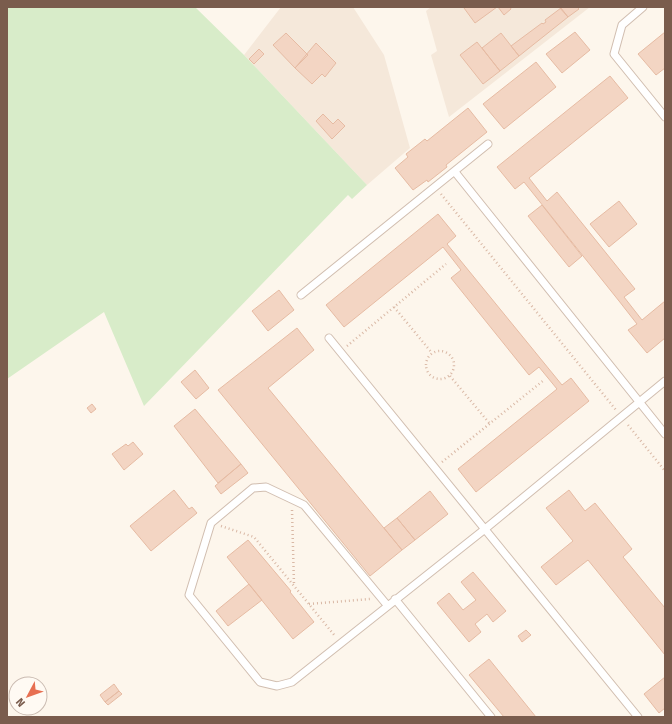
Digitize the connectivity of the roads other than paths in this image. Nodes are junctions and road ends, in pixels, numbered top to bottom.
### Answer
1 (643, 7) edge
2 (665, 117) edge
3 (488, 144) dead end
4 (455, 172) junction
5 (301, 295) dead end
6 (329, 338) dead end
7 (665, 381) edge
8 (640, 402) junction
9 (665, 434) edge
10 (485, 529) junction
11 (395, 598) junction
12 (387, 605) junction
13 (492, 717) edge
14 (638, 717) edge

1 - 2 lane
3 - 4 lane
4 - 5 lane
4 - 8 lane
6 - 10 lane
7 - 8 lane
8 - 9 lane
8 - 10 lane
10 - 11 lane
10 - 14 lane
11 - 12 lane
11 - 13 lane
12 - 12 lane

